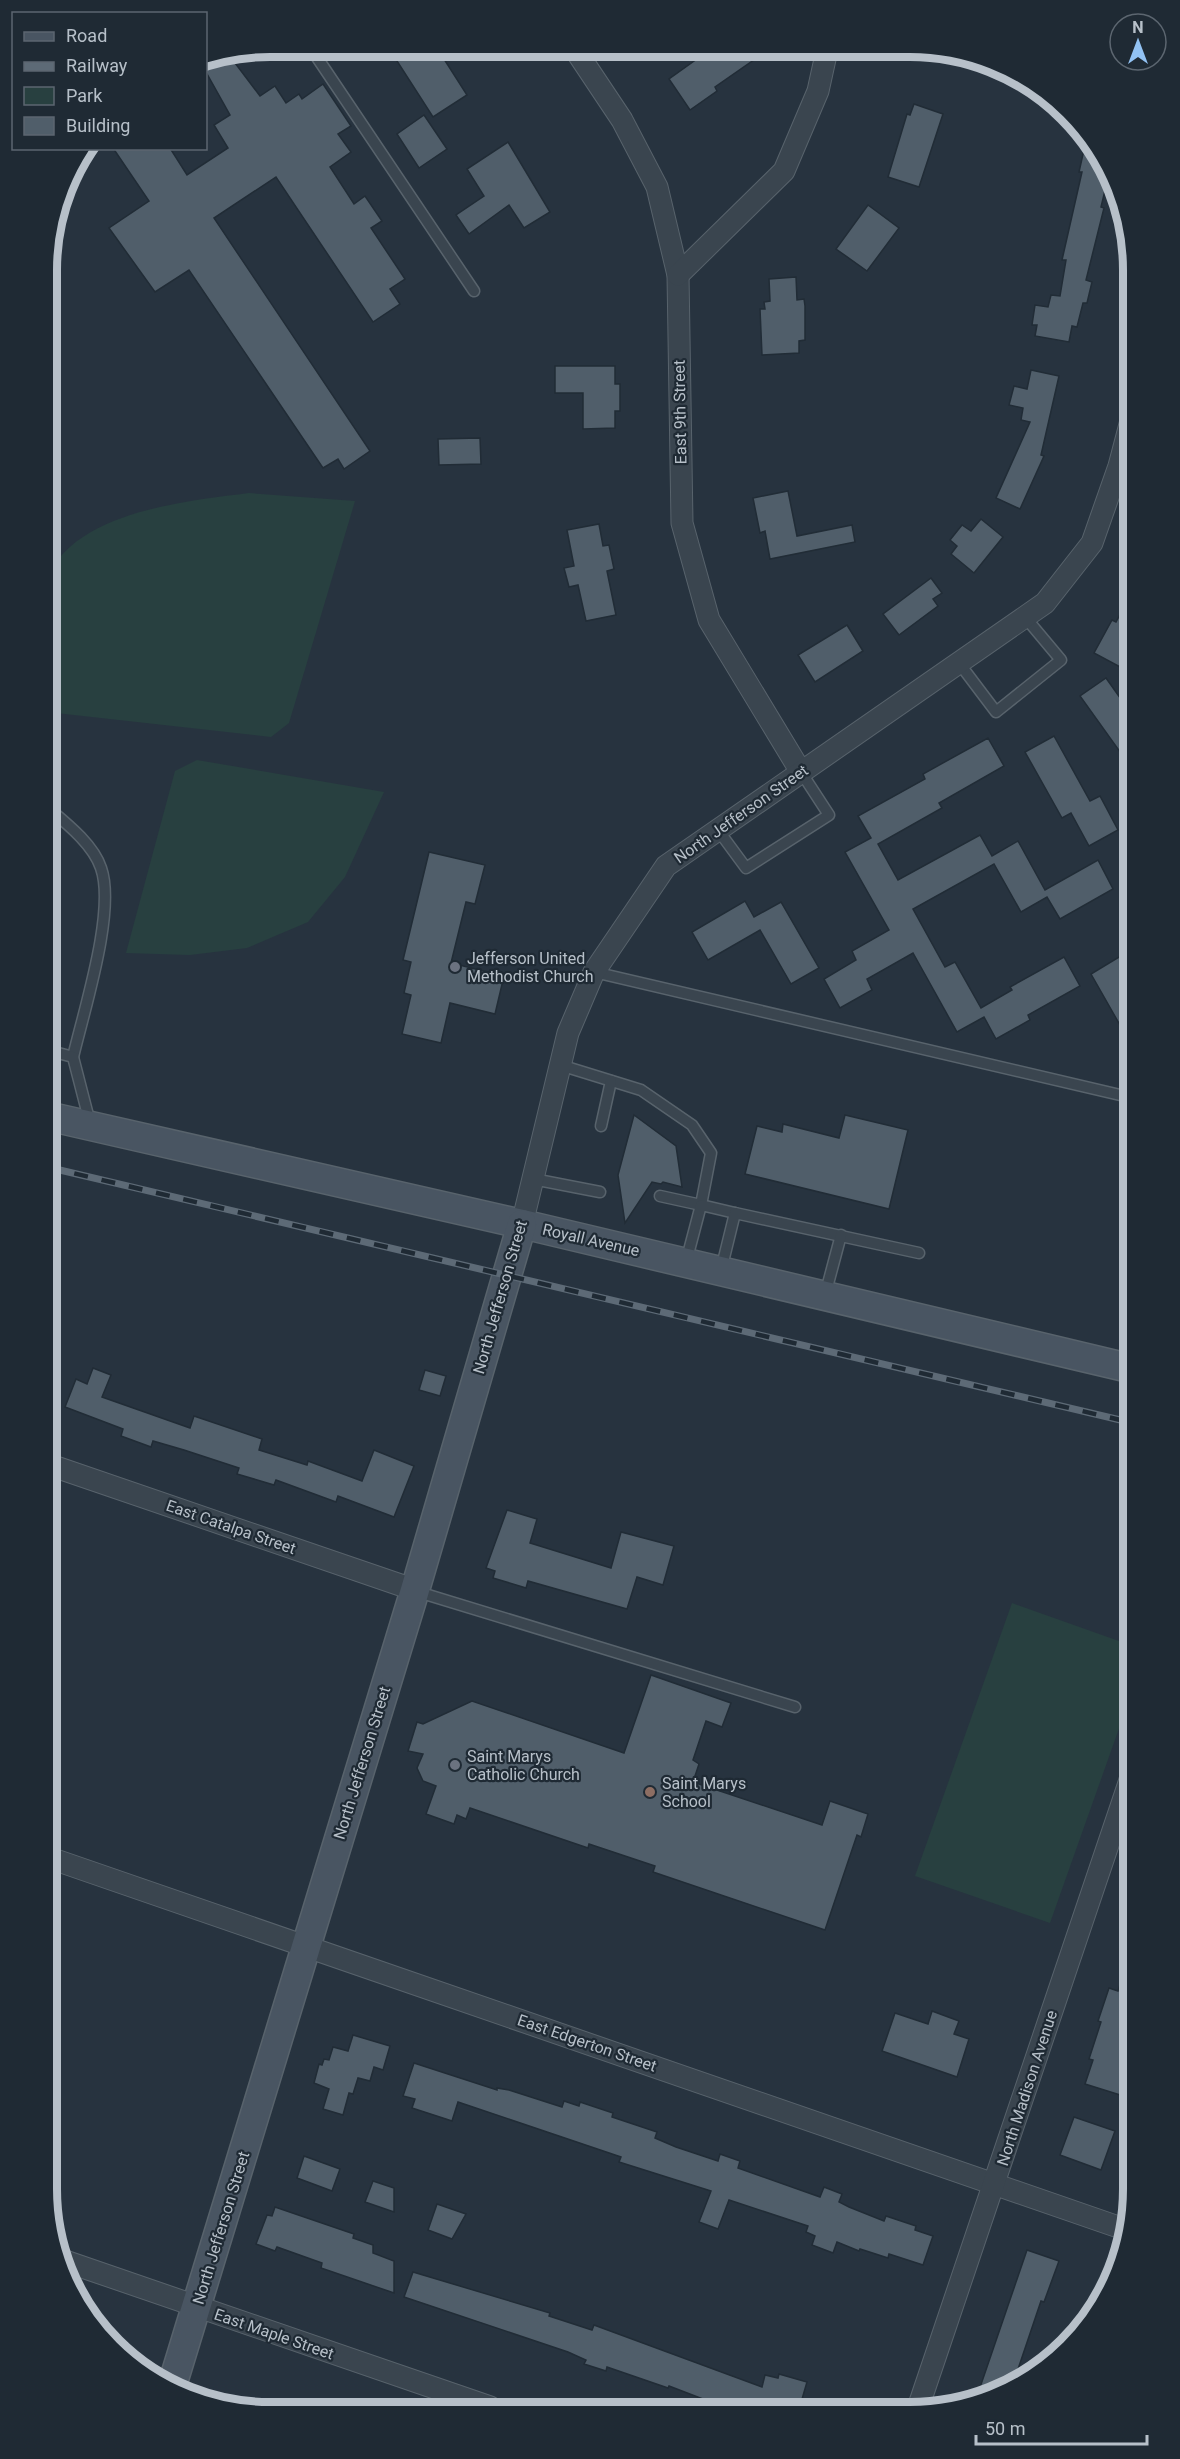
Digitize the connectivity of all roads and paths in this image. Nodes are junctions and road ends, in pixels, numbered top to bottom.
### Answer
1 (317, 57) edge
2 (580, 57) edge
3 (825, 57) edge
4 (678, 275) junction
5 (474, 291) dead end
6 (1123, 475) edge
7 (1025, 617) junction
8 (959, 663) junction
9 (801, 772) junction
10 (57, 817) edge
11 (718, 830) junction
12 (594, 972) junction
13 (57, 1053) edge
14 (73, 1057) junction
15 (560, 1065) junction
16 (612, 1081) junction
17 (1123, 1096) edge
18 (57, 1118) edge
19 (91, 1126) junction
20 (601, 1126) dead end
21 (533, 1179) junction
22 (600, 1192) dead end
23 (660, 1196) dead end
24 (700, 1205) junction
25 (735, 1213) junction
26 (522, 1224) junction
27 (841, 1235) junction
28 (919, 1253) dead end
29 (686, 1262) junction
30 (721, 1271) junction
31 (825, 1295) junction
32 (1123, 1367) edge
33 (57, 1467) edge
34 (415, 1590) junction
35 (795, 1707) dead end
36 (1123, 1801) edge
37 (57, 1860) edge
38 (307, 1947) junction
39 (996, 2183) junction
40 (1119, 2227) edge
41 (70, 2263) edge
42 (196, 2307) junction
43 (174, 2379) edge
44 (475, 2402) edge
45 (920, 2402) edge

1 - 5 lane
2 - 4 street, East 9th Street
3 - 4 street
4 - 9 street, East 9th Street
6 - 7 street, North Jefferson Street
7 - 8 street, North Jefferson Street
7 - 8 lane
8 - 9 street, North Jefferson Street
9 - 11 street, North Jefferson Street
9 - 11 lane
10 - 14 lane
11 - 12 street, North Jefferson Street
12 - 15 street, North Jefferson Street
12 - 17 lane
13 - 14 lane
14 - 19 lane
15 - 16 lane
15 - 21 street, North Jefferson Street
16 - 20 lane
16 - 24 lane
18 - 19 street, Royall Avenue
19 - 26 street, Royall Avenue
21 - 22 lane
21 - 26 street, North Jefferson Street
23 - 24 lane
24 - 25 lane
24 - 29 lane
25 - 27 lane
25 - 30 lane
26 - 29 street, Royall Avenue
26 - 34 street, North Jefferson Street
27 - 28 lane
27 - 31 lane
29 - 30 street, Royall Avenue
30 - 31 street, Royall Avenue
31 - 32 street, Royall Avenue
33 - 34 street, East Catalpa Street
34 - 35 lane
34 - 38 street, North Jefferson Street
36 - 39 street, North Madison Avenue
37 - 38 street, East Edgerton Street
38 - 39 street, East Edgerton Street
38 - 42 street, North Jefferson Street
39 - 40 street, East Edgerton Street
39 - 45 street, North Madison Avenue
41 - 42 street, East Maple Street
42 - 43 street, North Jefferson Street
42 - 44 street, East Maple Street

